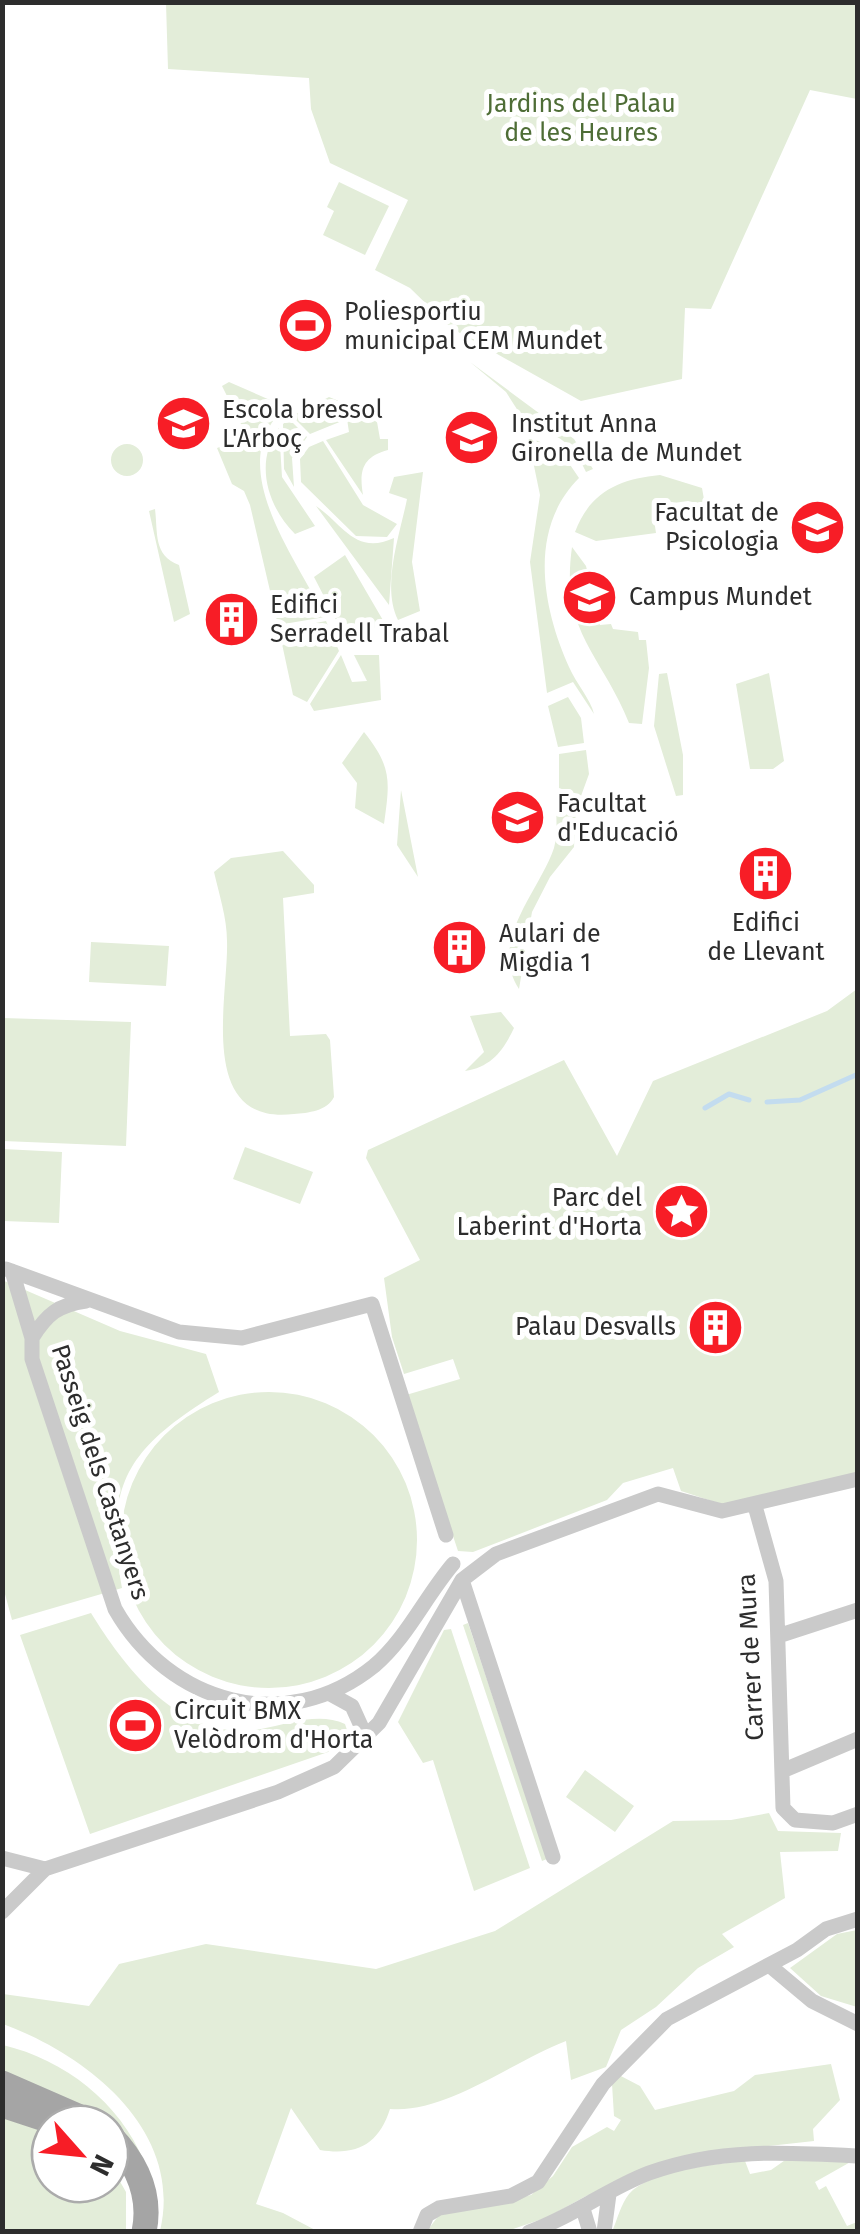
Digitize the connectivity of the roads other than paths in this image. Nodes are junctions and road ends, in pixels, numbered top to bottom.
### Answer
1 (7, 1269) edge
2 (86, 1301) junction
3 (32, 1338) junction
4 (858, 1478) edge
5 (754, 1506) junction
6 (446, 1536) dead end
7 (453, 1564) dead end
8 (462, 1580) junction
9 (858, 1610) edge
10 (778, 1636) junction
11 (332, 1695) junction
12 (366, 1737) junction
13 (858, 1739) edge
14 (782, 1771) junction
15 (858, 1814) edge
16 (553, 1857) dead end
17 (2, 1858) edge
18 (51, 1866) junction
19 (2, 1912) edge
20 (858, 1919) edge
21 (769, 1965) junction
22 (858, 2024) edge
23 (2, 2084) edge
24 (49, 2104) edge
25 (2, 2105) edge
26 (30, 2114) edge
27 (858, 2156) edge
28 (130, 2164) edge
29 (130, 2192) edge
30 (609, 2194) junction
31 (583, 2209) junction
32 (130, 2232) edge
33 (144, 2232) edge
34 (420, 2232) edge
35 (529, 2232) edge
36 (590, 2232) edge
37 (604, 2232) edge

1 - 2 street
1 - 3 street, Passeig dels Castanyers
2 - 3 street, Passeig dels Castanyers
2 - 6 street
3 - 11 street, Passeig dels Castanyers
4 - 5 street
5 - 8 street
5 - 10 street, Carrer de Mura
7 - 11 street, Passeig dels Castanyers
8 - 12 street
8 - 16 street
9 - 10 street
10 - 14 street, Carrer de Mura
11 - 12 street
12 - 18 street
13 - 14 street
14 - 15 street, Carrer de Mura
17 - 18 street
18 - 19 street
20 - 21 street
21 - 22 street
21 - 34 street
23 - 24 main road
25 - 26 main road
27 - 30 street
28 - 33 main road
29 - 32 main road
30 - 31 street
30 - 37 street
31 - 35 street
31 - 36 street

